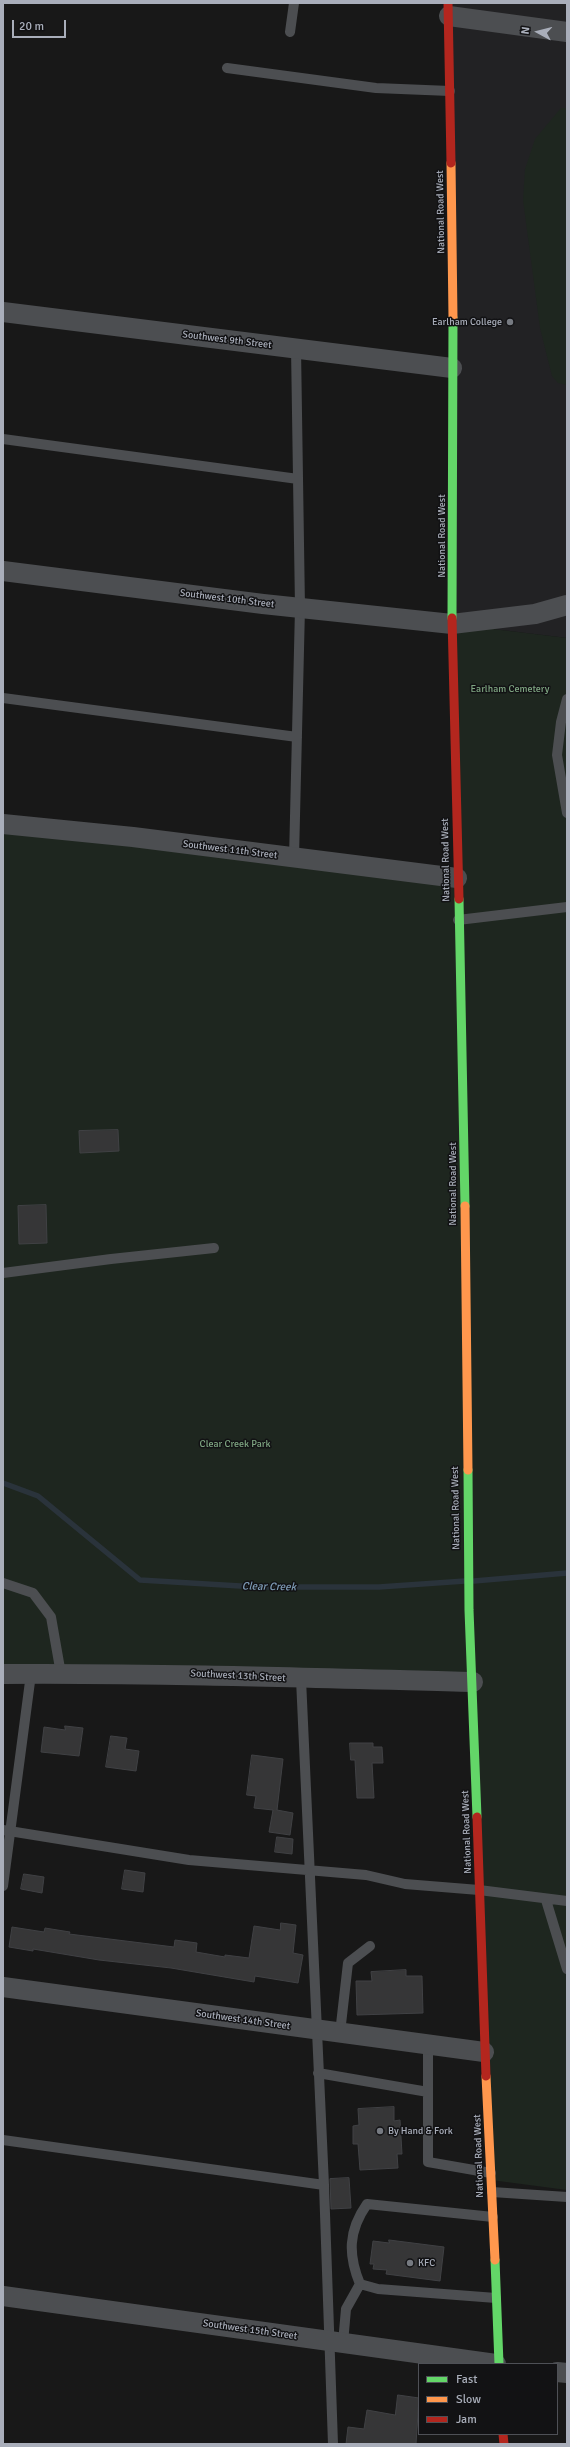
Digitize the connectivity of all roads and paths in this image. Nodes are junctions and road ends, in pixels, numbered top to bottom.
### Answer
1 (294, 3) edge
2 (448, 10) edge
3 (290, 32) dead end
4 (567, 32) edge
5 (227, 68) dead end
6 (450, 91) junction
7 (3, 312) edge
8 (296, 348) junction
9 (452, 368) junction
10 (3, 439) edge
11 (298, 479) junction
12 (3, 571) edge
13 (567, 605) edge
14 (300, 608) junction
15 (452, 624) junction
16 (3, 698) edge
17 (567, 699) edge
18 (297, 737) junction
19 (567, 813) edge
20 (3, 824) edge
21 (294, 858) junction
22 (458, 878) junction
23 (567, 907) edge
24 (458, 920) junction
25 (214, 1248) dead end
26 (3, 1273) edge
27 (3, 1583) edge
28 (3, 1674) edge
29 (31, 1674) junction
30 (61, 1674) junction
31 (301, 1679) junction
32 (473, 1682) junction
33 (7, 1831) edge
34 (309, 1870) junction
35 (3, 1886) edge
36 (480, 1890) junction
37 (546, 1900) junction
38 (567, 1901) edge
39 (370, 1946) dead end
40 (567, 1970) edge
41 (3, 1987) edge
42 (316, 2029) junction
43 (340, 2033) junction
44 (428, 2045) junction
45 (484, 2052) junction
46 (318, 2073) junction
47 (428, 2092) junction
48 (3, 2140) edge
49 (491, 2172) junction
50 (324, 2185) junction
51 (492, 2192) junction
52 (567, 2198) edge
53 (493, 2217) junction
54 (360, 2284) junction
55 (3, 2296) edge
56 (496, 2298) junction
57 (336, 2342) junction
58 (491, 2363) edge
59 (498, 2363) edge
60 (333, 2444) edge

1 - 3 lane
2 - 4 street
2 - 6 main road, National Road West
5 - 6 lane
6 - 9 main road, National Road West
7 - 8 street, Southwest 9th Street
8 - 9 street, Southwest 9th Street
8 - 11 lane
9 - 15 main road, National Road West
10 - 11 lane
11 - 14 lane
12 - 14 street, Southwest 10th Street
13 - 15 street, Southwest 10th Street
14 - 15 street, Southwest 10th Street
14 - 18 lane
15 - 22 main road, National Road West
16 - 18 lane
17 - 19 lane
18 - 21 lane
20 - 21 street, Southwest 11th Street
21 - 22 street, Southwest 11th Street
22 - 24 main road, National Road West
23 - 24 lane
24 - 32 main road, National Road West
25 - 26 lane
27 - 30 lane
28 - 29 street, Southwest 13th Street
29 - 30 street, Southwest 13th Street
29 - 33 lane
30 - 31 street, Southwest 13th Street
31 - 32 street, Southwest 13th Street
31 - 34 lane
32 - 36 main road, National Road West
33 - 34 lane
33 - 35 lane
34 - 36 lane
34 - 42 lane
36 - 37 lane
36 - 45 main road, National Road West
37 - 38 lane
37 - 40 lane
39 - 43 lane
41 - 42 street, Southwest 14th Street
42 - 43 street, Southwest 14th Street
42 - 46 lane
43 - 44 street, Southwest 14th Street
44 - 45 street, Southwest 14th Street
44 - 47 lane
45 - 49 main road, National Road West
46 - 47 lane
46 - 50 lane
47 - 49 lane
48 - 50 lane
49 - 51 main road, National Road West
50 - 57 lane
51 - 52 lane
51 - 53 main road, National Road West
53 - 54 lane
53 - 56 main road, National Road West
54 - 56 lane
54 - 57 lane
55 - 57 street, Southwest 15th Street
56 - 59 main road, National Road West
57 - 58 street, Southwest 15th Street
57 - 60 lane

